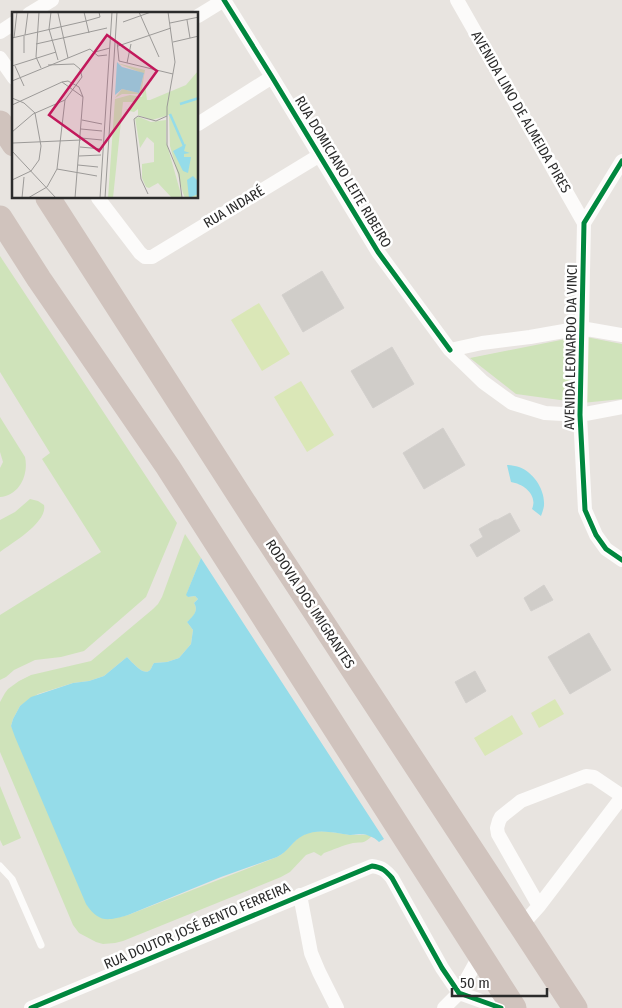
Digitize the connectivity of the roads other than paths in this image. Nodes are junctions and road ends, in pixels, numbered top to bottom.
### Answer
1 (52, 0) edge
2 (224, 0) edge
3 (457, 0) edge
4 (33, 12) edge
5 (199, 15) edge
6 (12, 24) edge
7 (0, 32) edge
8 (0, 58) edge
9 (12, 75) edge
10 (272, 77) junction
11 (0, 123) edge
12 (199, 123) edge
13 (12, 141) edge
14 (320, 155) junction
15 (622, 161) edge
16 (49, 199) edge
17 (99, 199) edge
18 (0, 218) edge
19 (584, 223) junction
20 (582, 328) junction
21 (622, 335) edge
22 (450, 350) junction
23 (622, 407) edge
24 (580, 415) junction
25 (622, 560) edge
26 (622, 797) edge
27 (0, 866) edge
28 (300, 895) junction
29 (539, 906) junction
30 (521, 926) junction
31 (42, 945) dead end
32 (480, 955) junction
33 (459, 993) junction
34 (569, 999) edge
35 (31, 1008) edge
36 (337, 1008) edge
37 (444, 1008) edge
38 (500, 1008) edge
39 (514, 1008) edge
40 (587, 1008) edge

1 - 4 street
2 - 5 street
2 - 10 street, RUA DOMICIANO LEITE RIBEIRO
3 - 19 street, AVENIDA LINO DE ALMEIDA PIRES
6 - 7 street
8 - 9 street
10 - 12 street
10 - 14 street, RUA DOMICIANO LEITE RIBEIRO
11 - 13 highway
14 - 17 street, RUA INDARÉ
14 - 22 street, RUA DOMICIANO LEITE RIBEIRO
15 - 19 street
16 - 30 highway, RODOVIA DOS IMIGRANTES
18 - 32 highway
19 - 20 street, AVENIDA LEONARDO DA VINCI
20 - 21 street
20 - 22 street
20 - 24 street, AVENIDA LEONARDO DA VINCI
22 - 24 street, RUA DOMICIANO LEITE RIBEIRO
23 - 24 street, RUA DOMICIANO LEITE RIBEIRO
24 - 25 street, AVENIDA LEONARDO DA VINCI
26 - 29 street
26 - 29 street
27 - 31 lane
28 - 33 street, RUA DOUTOR JOSÉ BENTO FERREIRA
28 - 35 street, RUA DOUTOR JOSÉ BENTO FERREIRA
28 - 36 street
29 - 30 street
30 - 34 highway, RODOVIA DOS IMIGRANTES
32 - 33 street
32 - 39 highway
33 - 37 street
33 - 38 street
34 - 40 highway, RODOVIA DOS IMIGRANTES

